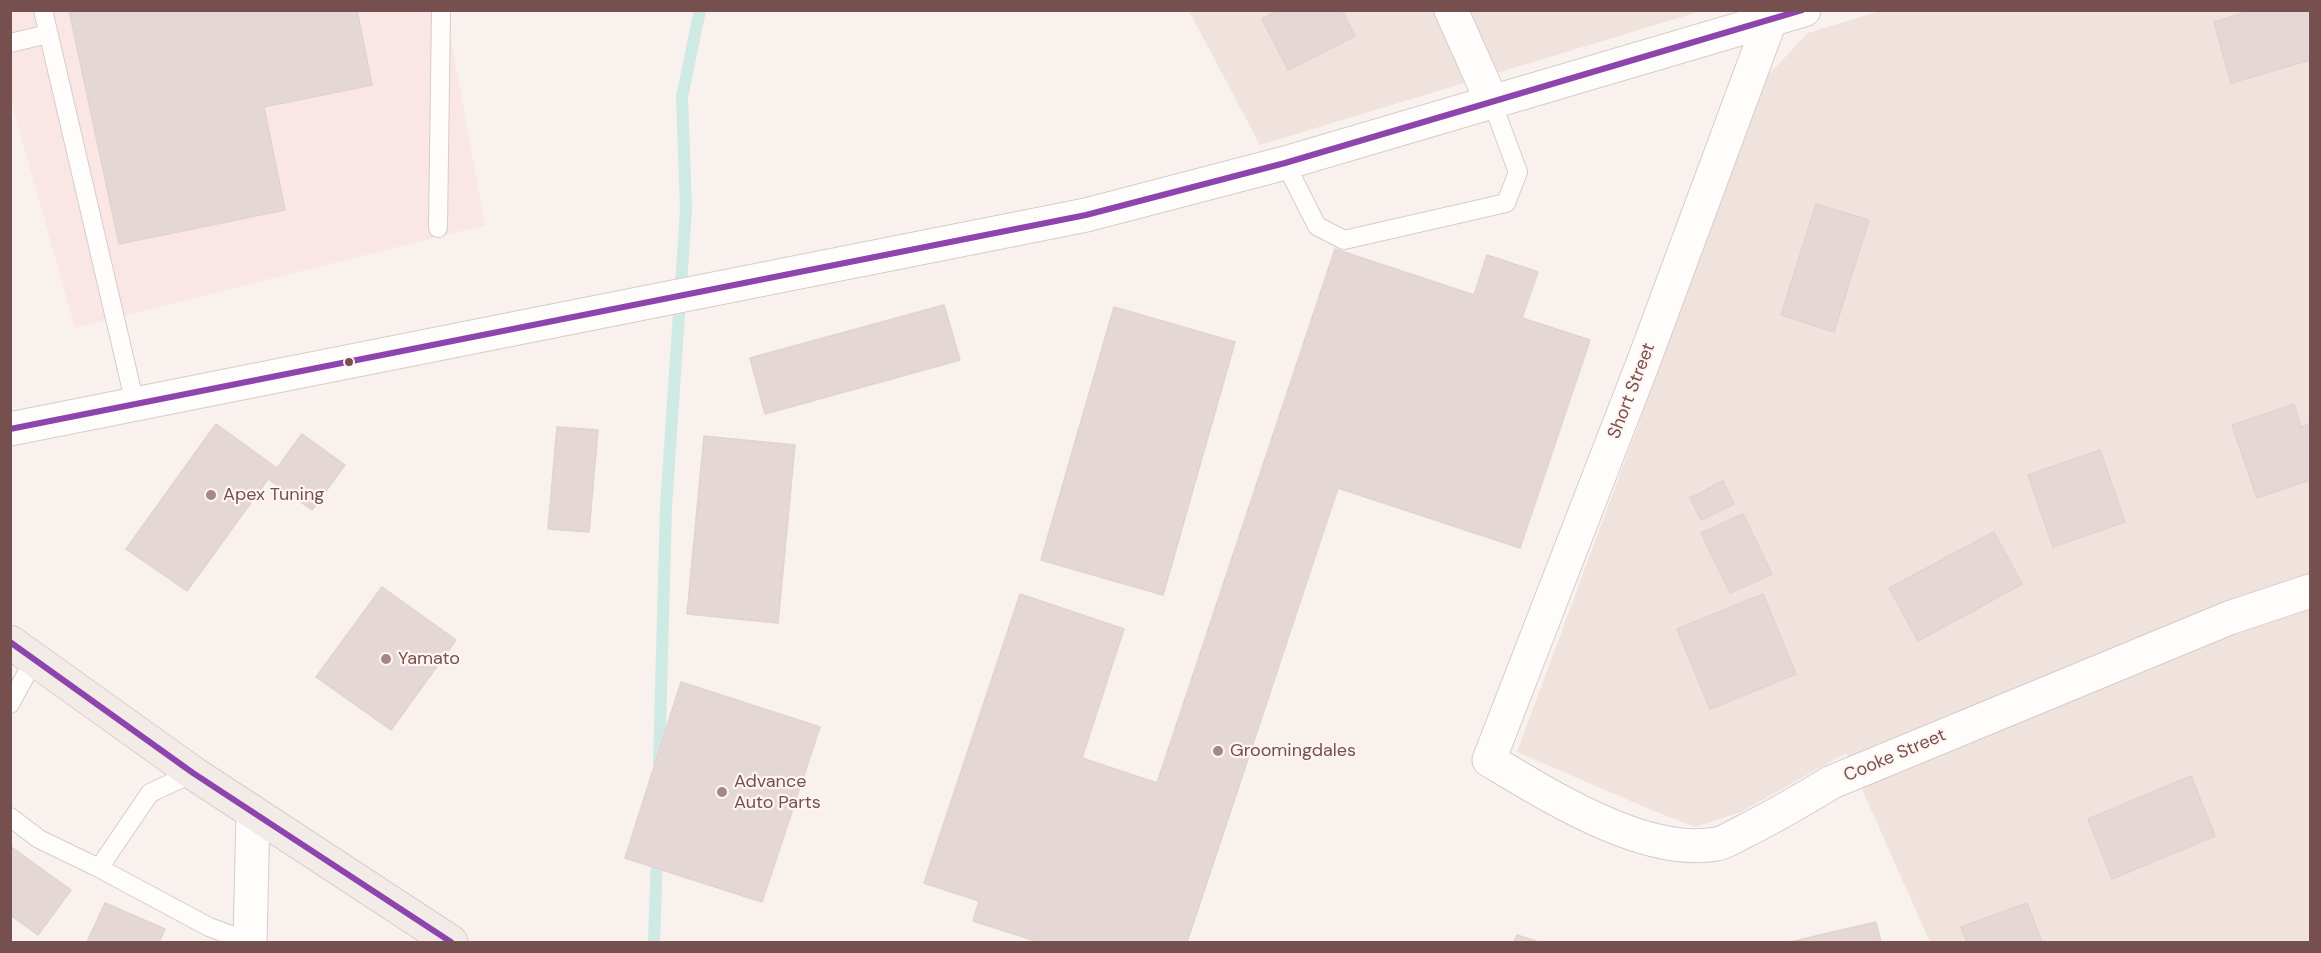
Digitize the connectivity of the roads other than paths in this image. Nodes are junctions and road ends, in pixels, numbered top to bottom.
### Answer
1 (43, 10) edge
2 (441, 10) edge
3 (1451, 10) edge
4 (1804, 10) edge
5 (1770, 21) junction
6 (48, 34) junction
7 (10, 43) edge
8 (1492, 102) junction
9 (1285, 163) junction
10 (438, 228) dead end
11 (135, 404) junction
12 (10, 429) edge
13 (2310, 591) edge
14 (22, 651) edge
15 (10, 704) edge
16 (1489, 760) joint
17 (193, 773) junction
18 (253, 814) junction
19 (10, 817) edge
20 (99, 868) junction
21 (250, 942) edge
22 (451, 942) edge

1 - 6 lane
2 - 10 lane
3 - 8 street
4 - 5 street
5 - 8 street
5 - 16 street, Short Street
6 - 7 lane
6 - 11 lane
8 - 9 street
8 - 9 lane
9 - 11 street
11 - 12 street
13 - 16 street, Cooke Street
14 - 15 lane
14 - 17 main road
17 - 18 main road
17 - 20 lane
18 - 21 street
18 - 22 main road
19 - 20 lane
20 - 21 lane

